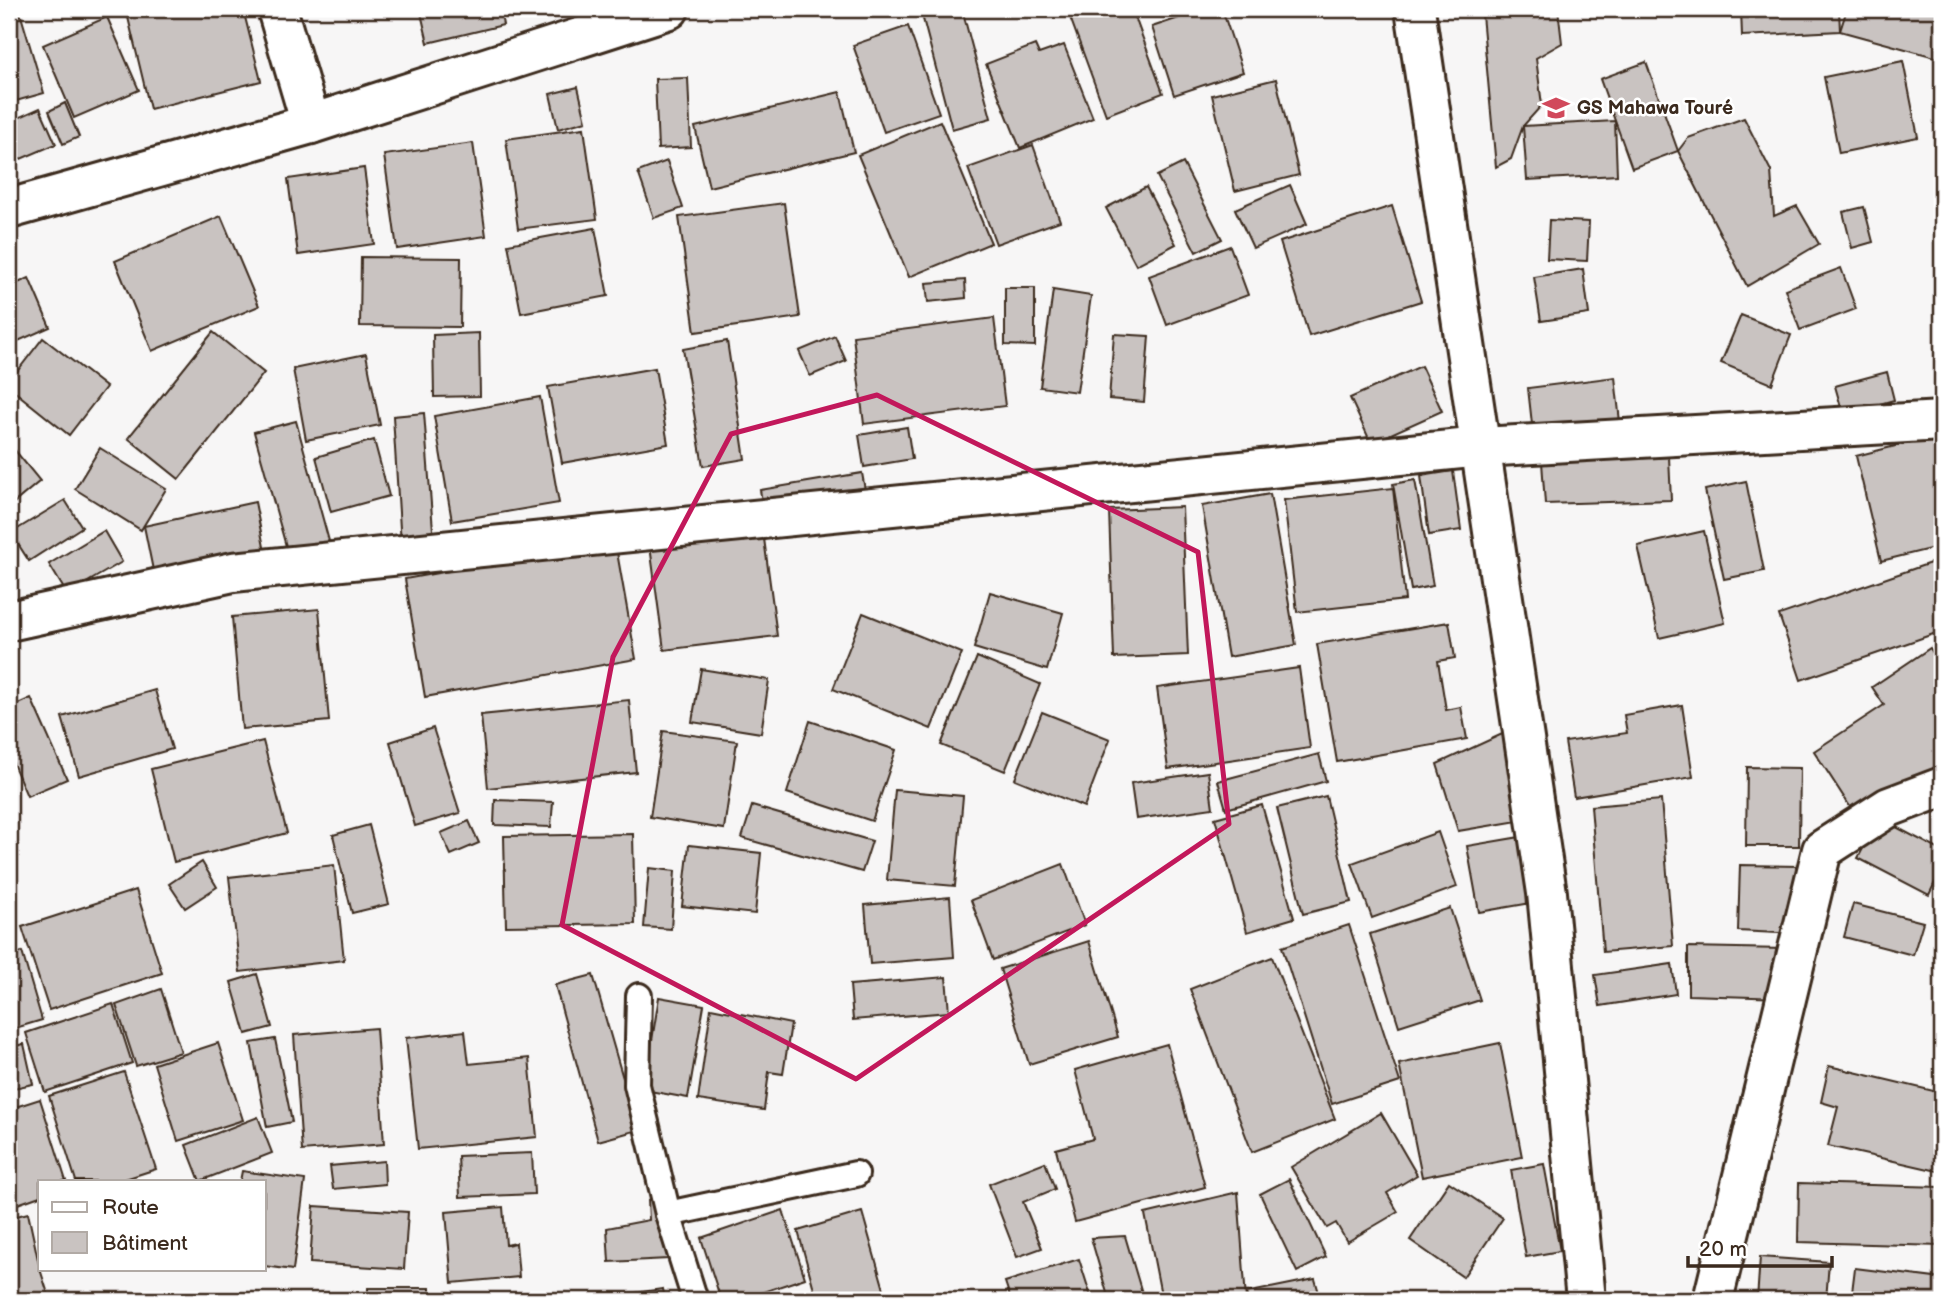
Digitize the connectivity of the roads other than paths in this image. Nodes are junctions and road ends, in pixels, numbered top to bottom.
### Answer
1 (277, 9) edge
2 (669, 9) edge
3 (1415, 9) edge
4 (311, 124) junction
5 (9, 209) edge
6 (1942, 421) edge
7 (1481, 447) junction
8 (9, 621) edge
9 (1942, 787) edge
10 (639, 996) dead end
11 (856, 1174) dead end
12 (668, 1214) junction
13 (695, 1300) edge
14 (1586, 1300) edge
15 (1713, 1300) edge

1 - 4 street
2 - 4 street
3 - 7 street
4 - 5 street
6 - 7 street
7 - 8 street
7 - 14 street
9 - 15 street
10 - 12 lane
11 - 12 lane
12 - 13 lane

